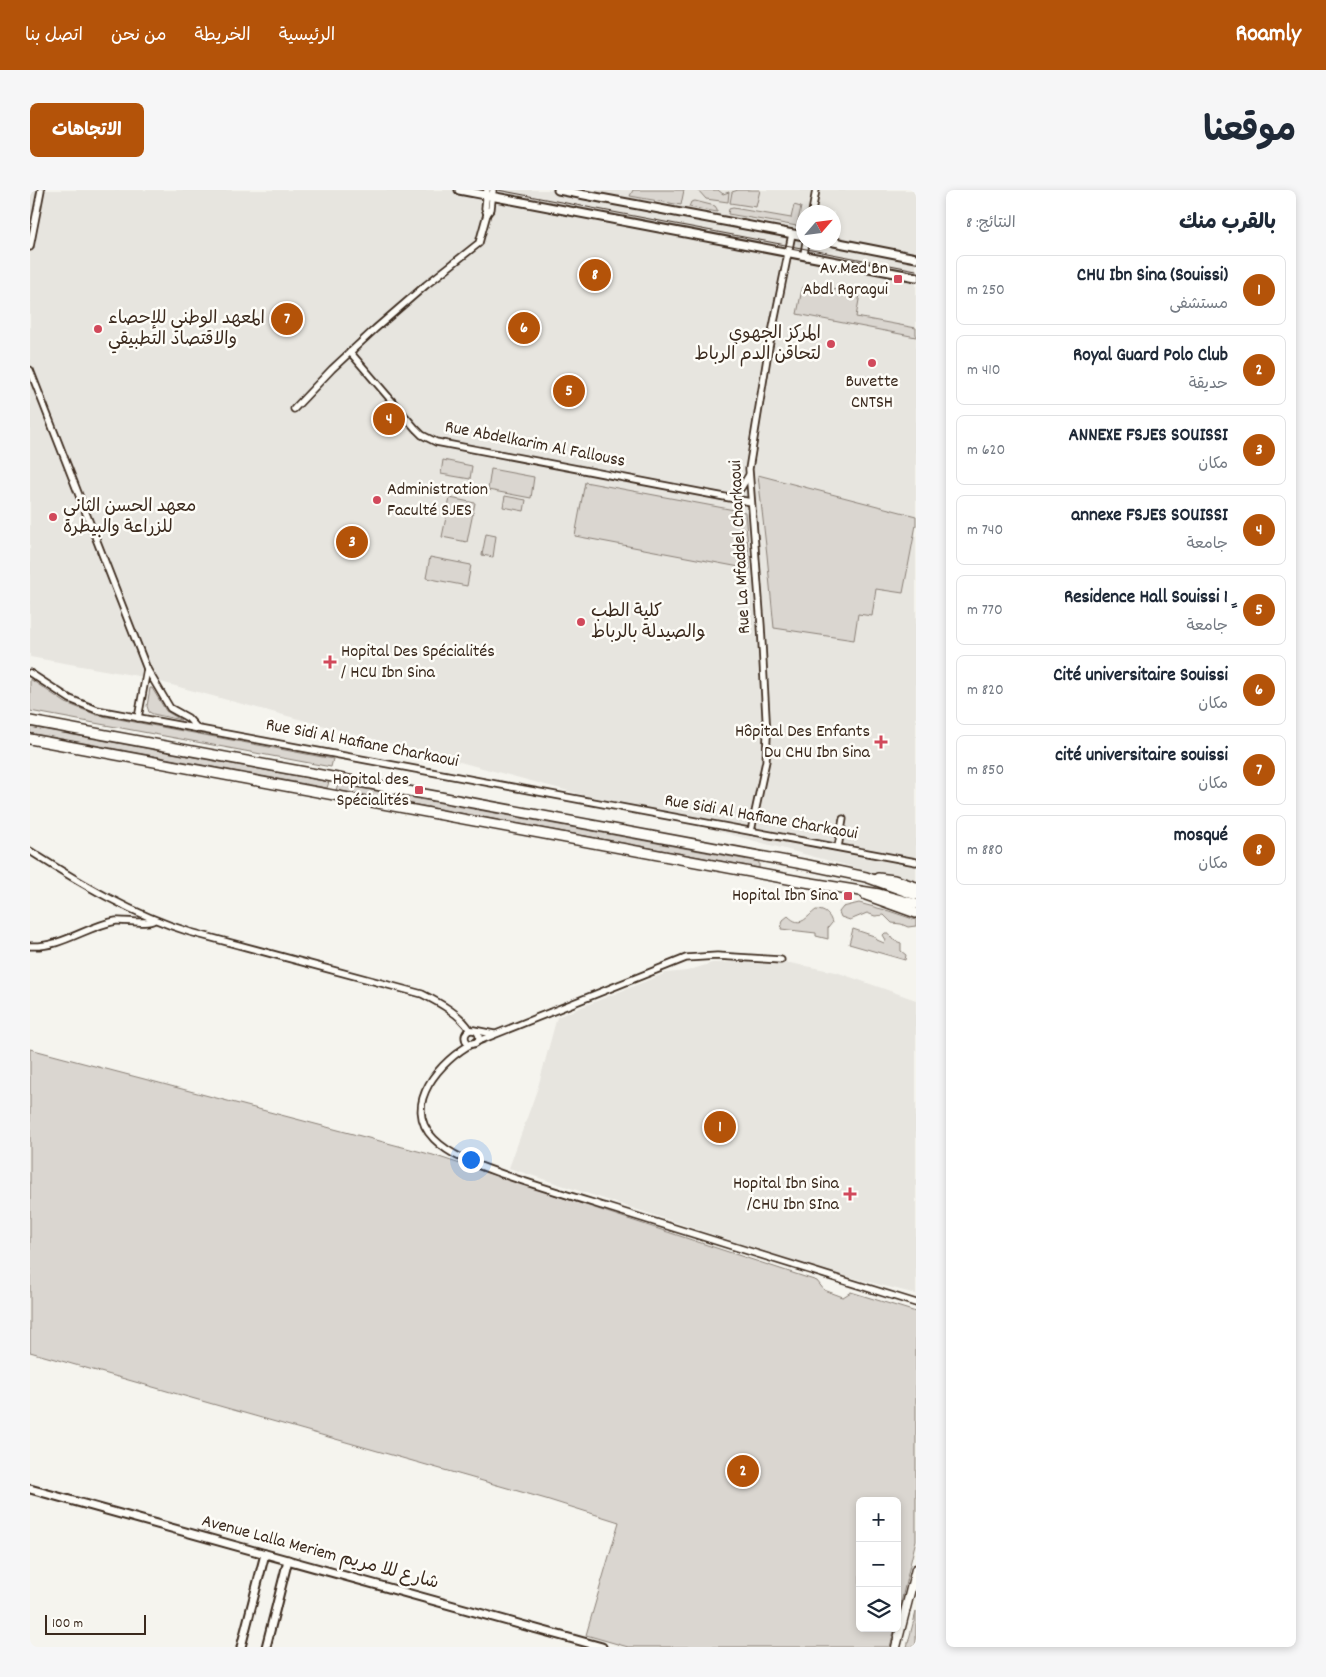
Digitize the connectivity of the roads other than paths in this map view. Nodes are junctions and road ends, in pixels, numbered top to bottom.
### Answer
1 (41, 190) edge
2 (459, 190) edge
3 (558, 190) edge
4 (816, 190) edge
5 (490, 193) edge
6 (813, 205) edge
7 (792, 234) junction
8 (796, 235) edge
9 (841, 243) edge
10 (30, 247) edge
11 (805, 250) edge
12 (788, 252) junction
13 (804, 254) junction
14 (916, 258) edge
15 (916, 277) edge
16 (350, 352) junction
17 (30, 370) edge
18 (294, 409) dead end
19 (748, 474) junction
20 (730, 497) junction
21 (751, 502) junction
22 (147, 669) junction
23 (30, 673) edge
24 (138, 718) junction
25 (30, 721) edge
26 (198, 729) junction
27 (30, 739) edge
28 (844, 819) dead end
29 (751, 831) junction
30 (838, 847) junction
31 (30, 851) edge
32 (916, 862) edge
33 (866, 878) junction
34 (916, 887) edge
35 (859, 892) junction
36 (916, 896) edge
37 (916, 904) edge
38 (916, 913) edge
39 (154, 920) junction
40 (30, 946) edge
41 (781, 960) dead end
42 (454, 1015) junction
43 (472, 1030) junction
44 (496, 1034) junction
45 (466, 1038) junction
46 (475, 1043) junction
47 (459, 1052) junction
48 (916, 1303) edge
49 (30, 1489) edge
50 (265, 1554) junction
51 (288, 1560) junction
52 (916, 1569) edge
53 (241, 1647) edge
54 (266, 1647) edge
55 (602, 1647) edge
56 (896, 1647) edge

1 - 10 street
2 - 5 street
3 - 7 street
4 - 6 street
5 - 12 street
5 - 16 street
7 - 8 street
7 - 12 street, Rue La Mfaddel Charkaoui
9 - 14 street
11 - 13 street
12 - 13 street
12 - 19 street, Rue La Mfaddel Charkaoui
13 - 15 street
16 - 18 street
16 - 20 street, Rue Abdelkarim Al Fallouss
17 - 22 street, Rue Sidi Al Hafiane Charkaoui
19 - 20 street
19 - 21 street, Rue La Mfaddel Charkaoui
20 - 21 street, Rue Abdelkarim Al Fallouss
21 - 29 street, Rue La Mfaddel Charkaoui
22 - 24 street
22 - 26 street, Rue Sidi Al Hafiane Charkaoui
23 - 24 street
24 - 26 street
25 - 33 main road
26 - 29 street, Rue Sidi Al Hafiane Charkaoui
27 - 35 main road
28 - 30 street
29 - 30 street, Rue Sidi Al Hafiane Charkaoui
30 - 32 street, Rue Sidi Al Hafiane Charkaoui
31 - 39 street
33 - 34 main road
33 - 36 main road
35 - 37 main road
35 - 38 main road
39 - 40 street
39 - 42 street
41 - 44 street
42 - 43 street
42 - 45 street
43 - 44 street
43 - 45 street
43 - 46 street
44 - 46 street
45 - 46 street
45 - 47 street
46 - 47 street
47 - 48 street
49 - 50 street, Avenue Lalla Meriem شارع للا مريم
50 - 51 street, Avenue Lalla Meriem شارع للا مريم
50 - 53 street
51 - 54 street
51 - 55 street, Avenue Lalla Meriem شارع للا مريم
52 - 56 main road

